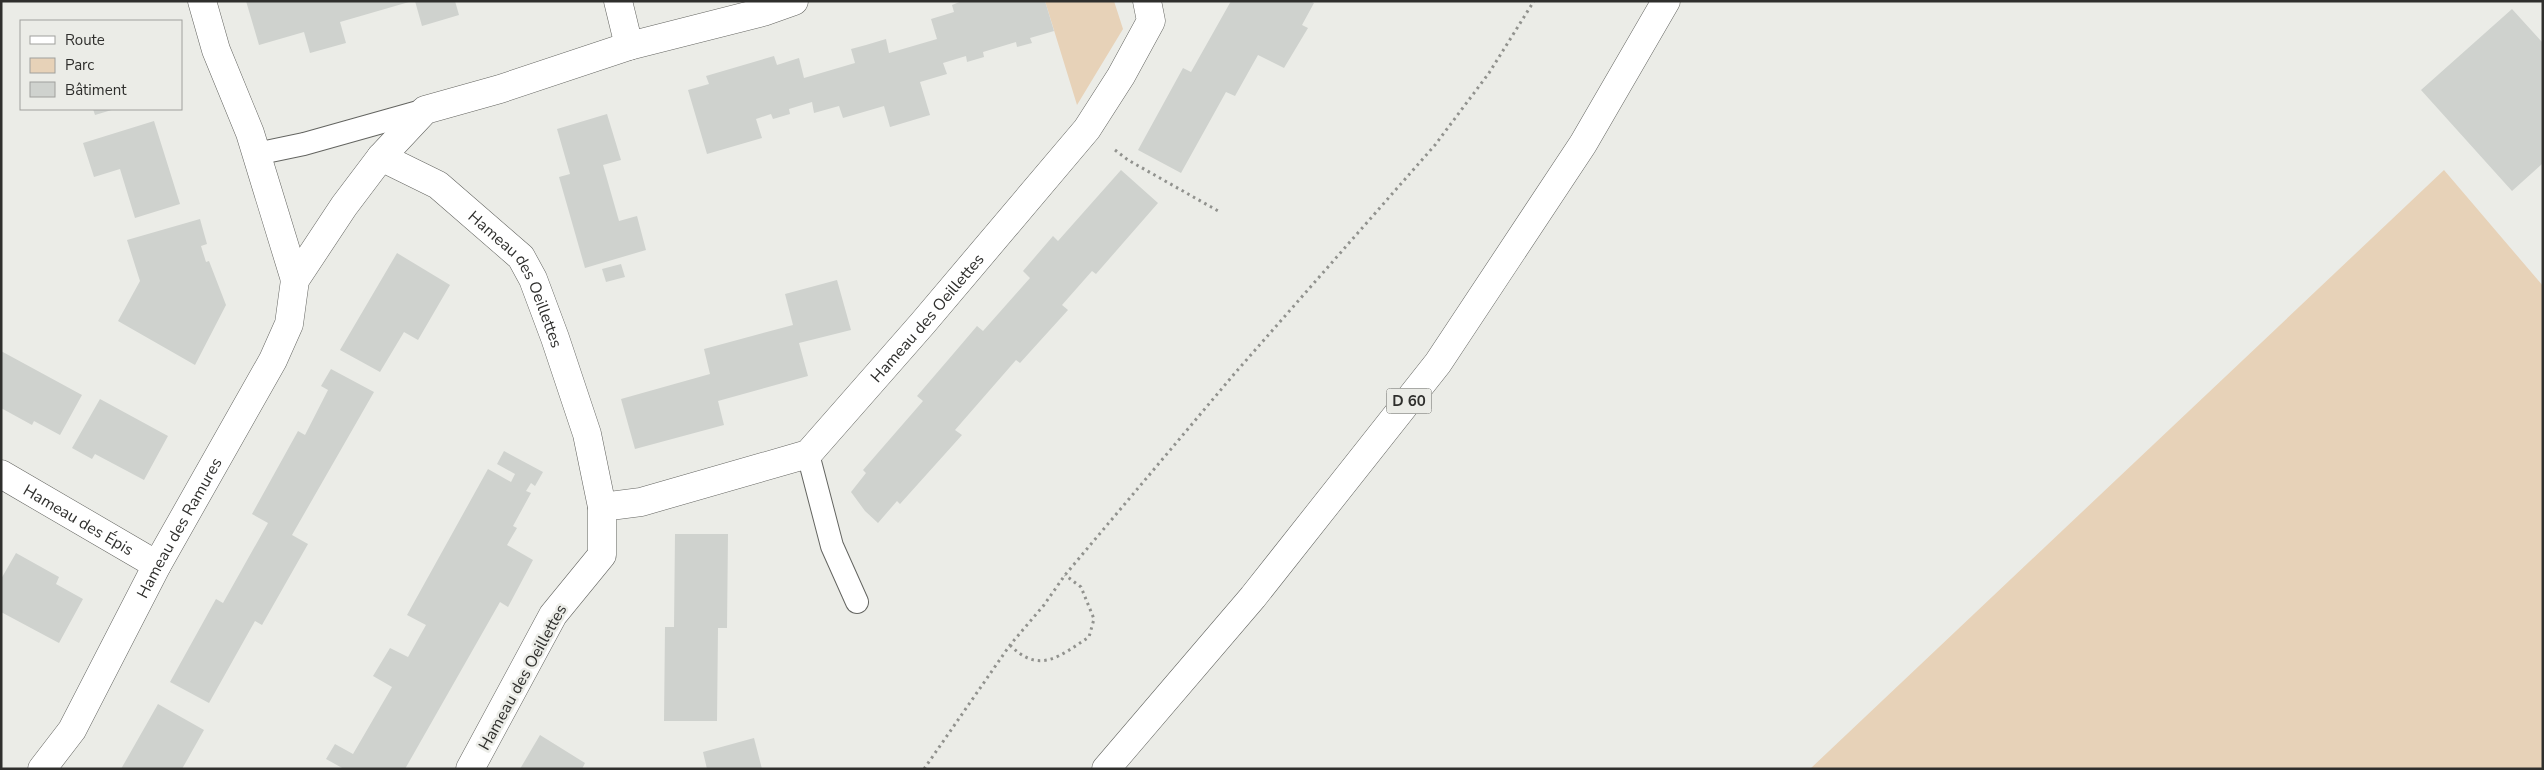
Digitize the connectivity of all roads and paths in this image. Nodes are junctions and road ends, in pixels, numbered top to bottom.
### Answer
1 (202, 1) edge
2 (618, 1) edge
3 (794, 1) edge
4 (1147, 1) edge
5 (1534, 1) edge
6 (1666, 1) edge
7 (629, 46) junction
8 (425, 110) junction
9 (253, 144) junction
10 (381, 157) junction
11 (1128, 160) dead end
12 (1220, 212) dead end
13 (295, 280) junction
14 (808, 454) junction
15 (1, 474) edge
16 (602, 506) junction
17 (157, 565) junction
18 (1064, 575) junction
19 (857, 602) dead end
20 (1010, 645) junction
21 (42, 769) edge
22 (470, 769) edge
23 (924, 769) edge
24 (1106, 769) edge

1 - 9 street
2 - 7 street
3 - 7 street
4 - 14 street, Hameau des Oeillettes
5 - 18 path
6 - 24 street, D 60
7 - 8 street
8 - 9 lane
8 - 10 street
9 - 13 street
10 - 13 street
10 - 16 street, Hameau des Oeillettes
11 - 12 path
13 - 17 street, Hameau des Ramures
14 - 16 street
14 - 19 lane
15 - 17 street, Hameau des Épis
16 - 22 street, Hameau des Oeillettes
17 - 21 street, Hameau des Ramures
18 - 20 path
18 - 20 path
20 - 23 path

